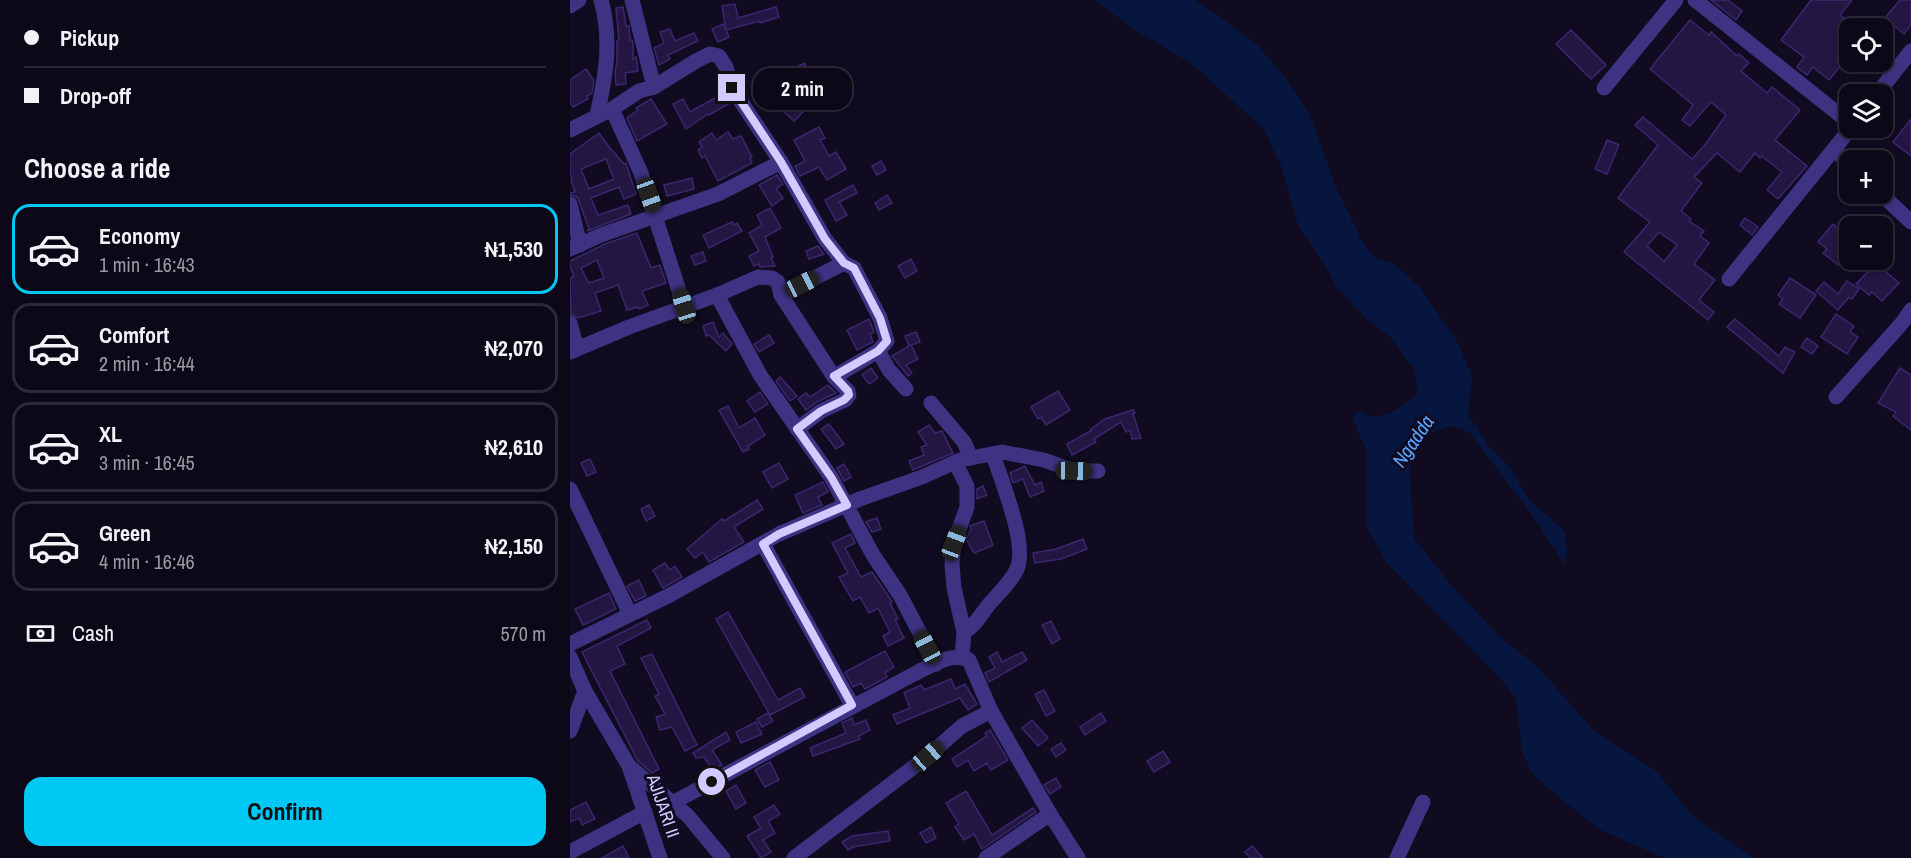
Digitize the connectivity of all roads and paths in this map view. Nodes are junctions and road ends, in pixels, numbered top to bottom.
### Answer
1 (579, 0) edge
2 (601, 0) edge
3 (632, 0) edge
4 (1676, 0) edge
5 (1695, 0) edge
6 (570, 6) edge
7 (1911, 51) edge
8 (1885, 84) edge
9 (654, 87) junction
10 (1604, 88) dead end
11 (612, 109) junction
12 (1839, 114) edge
13 (597, 115) junction
14 (570, 130) edge
15 (1843, 138) edge
16 (1834, 149) junction
17 (1839, 154) edge
18 (781, 162) junction
19 (570, 204) edge
20 (1892, 204) edge
21 (656, 216) junction
22 (1911, 222) edge
23 (575, 247) edge
24 (844, 263) junction
25 (1729, 279) dead end
26 (717, 295) junction
27 (781, 295) junction
28 (684, 306) junction
29 (1908, 321) edge
30 (570, 323) edge
31 (574, 351) edge
32 (878, 351) junction
33 (834, 376) junction
34 (906, 389) dead end
35 (1836, 397) dead end
36 (931, 403) dead end
37 (797, 429) junction
38 (993, 454) junction
39 (971, 458) junction
40 (955, 462) junction
41 (1098, 471) dead end
42 (570, 489) edge
43 (847, 505) junction
44 (763, 544) junction
45 (630, 614) junction
46 (964, 632) junction
47 (570, 644) edge
48 (570, 657) edge
49 (962, 657) junction
50 (936, 664) junction
51 (585, 691) junction
52 (852, 705) junction
53 (991, 711) junction
54 (570, 731) edge
55 (629, 766) junction
56 (674, 802) junction
57 (1423, 802) dead end
58 (645, 812) junction
59 (1050, 814) junction
60 (570, 852) edge
61 (660, 858) edge
62 (723, 858) edge
63 (794, 858) edge
64 (986, 858) edge
65 (1078, 858) edge
66 (1397, 858) edge

1 - 6 street
2 - 13 street
3 - 9 street
4 - 10 street
5 - 12 street
7 - 8 street
9 - 11 street
9 - 18 street
11 - 13 street
11 - 21 street
13 - 14 street
15 - 16 street
16 - 17 street
16 - 25 street
18 - 21 street
18 - 24 street
19 - 23 street
20 - 22 street
21 - 23 street
21 - 28 street
24 - 27 street
24 - 32 street
26 - 27 street
26 - 28 street
26 - 37 street
27 - 33 street
28 - 31 street
29 - 35 street
30 - 31 street
32 - 33 street
32 - 34 street
33 - 37 street
36 - 39 street
37 - 43 street
38 - 39 street
38 - 41 street
38 - 46 street
39 - 40 street
40 - 43 street
40 - 46 street
42 - 45 street
43 - 44 street
43 - 50 street
44 - 45 street
44 - 52 street
45 - 47 street
46 - 49 street
48 - 51 street
49 - 50 street
49 - 53 street
50 - 52 street
51 - 54 street
51 - 55 street
52 - 56 street
53 - 59 street
53 - 63 street
55 - 56 street
55 - 58 street, AJIJARI II
56 - 62 street
57 - 66 street
58 - 60 street
58 - 61 street, AJIJARI II
59 - 64 street
59 - 65 street

